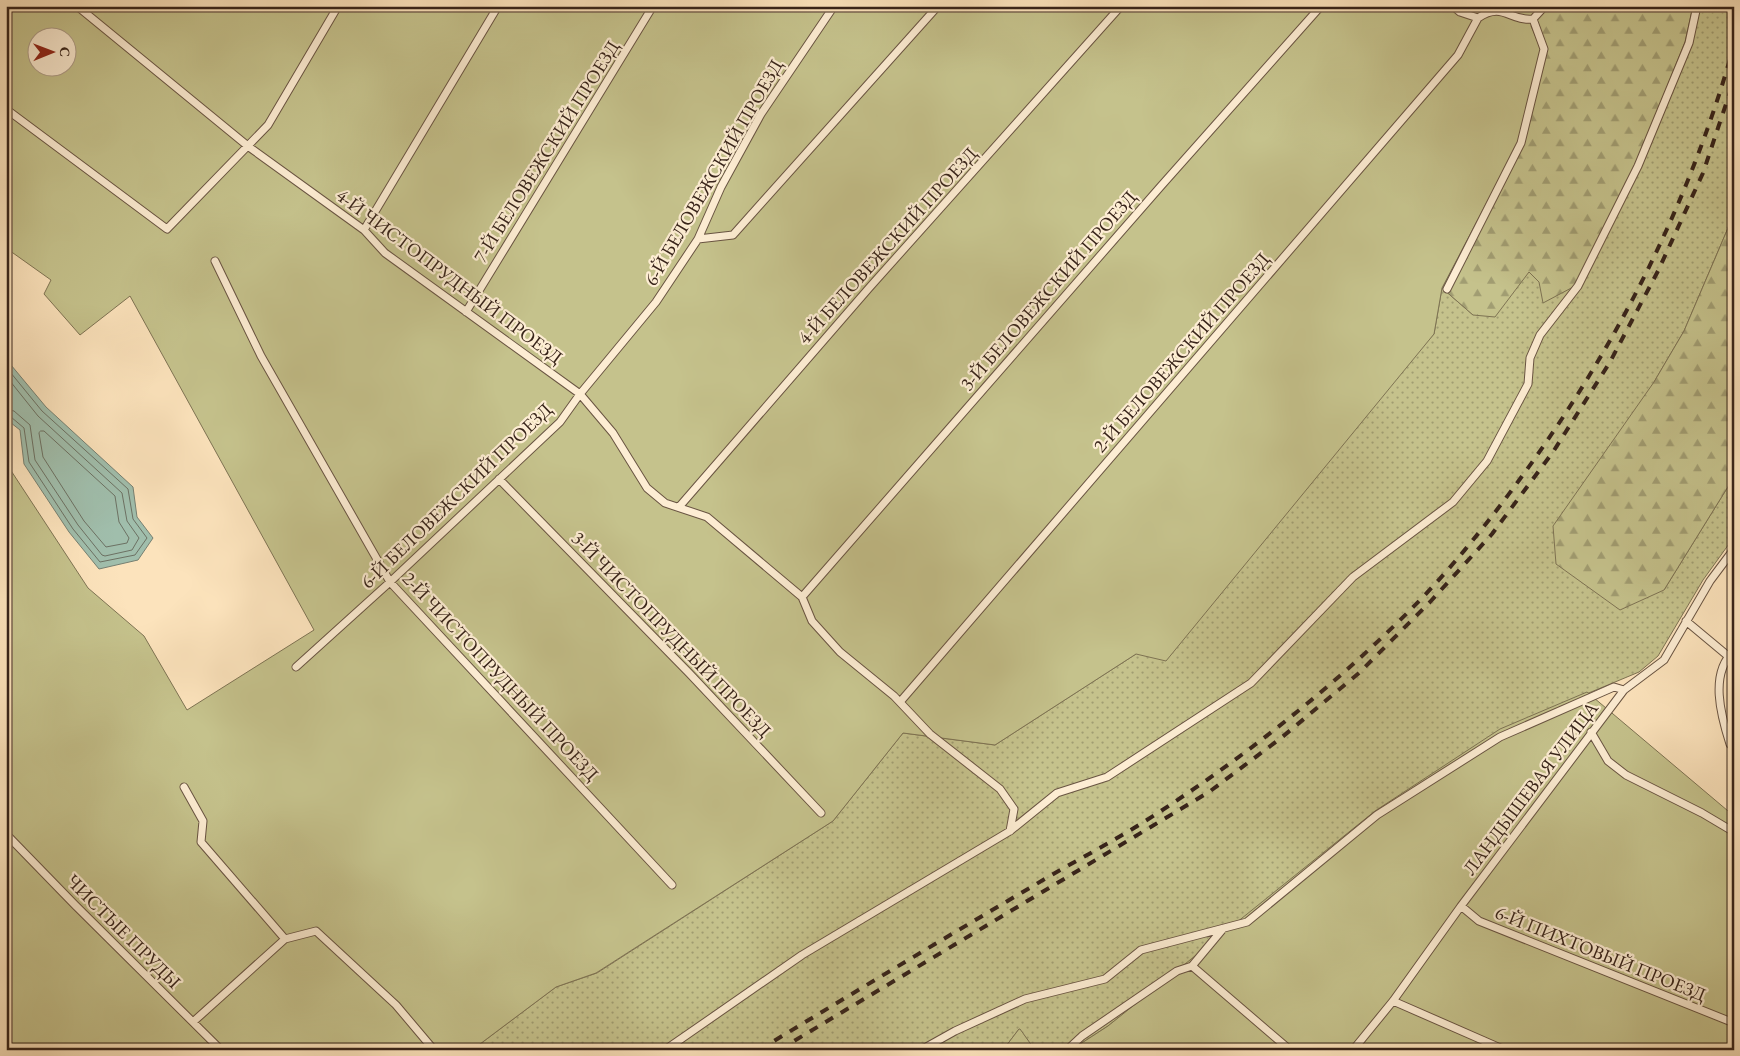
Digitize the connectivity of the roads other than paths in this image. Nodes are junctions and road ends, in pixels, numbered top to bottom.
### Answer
1 (77, 6) edge
2 (338, 6) edge
3 (498, 6) edge
4 (653, 6) edge
5 (834, 6) edge
6 (938, 6) edge
7 (1121, 6) edge
8 (1321, 6) edge
9 (1453, 6) edge
10 (1545, 6) edge
11 (1697, 6) edge
12 (1478, 18) junction
13 (1533, 19) junction
14 (6, 109) edge
15 (249, 146) junction
16 (364, 230) junction
17 (698, 239) junction
18 (215, 261) dead end
19 (1447, 289) dead end
20 (466, 312) junction
21 (580, 394) junction
22 (500, 479) junction
23 (679, 507) junction
24 (1734, 549) edge
25 (390, 582) junction
26 (802, 597) junction
27 (1686, 621) junction
28 (1732, 656) edge
29 (296, 667) dead end
30 (1624, 690) junction
31 (900, 702) junction
32 (1591, 732) junction
33 (1734, 742) edge
34 (184, 788) dead end
35 (821, 813) dead end
36 (1010, 831) junction
37 (1734, 832) edge
38 (6, 834) edge
39 (672, 885) dead end
40 (1462, 906) junction
41 (1222, 930) junction
42 (285, 939) junction
43 (1192, 966) junction
44 (1393, 1001) junction
45 (193, 1022) junction
46 (1734, 1022) edge
47 (220, 1050) edge
48 (434, 1050) edge
49 (665, 1050) edge
50 (921, 1050) edge
51 (1067, 1050) edge
52 (1290, 1050) edge
53 (1353, 1050) edge
54 (1505, 1050) edge

1 - 15 lane, 4-Й ЧИСТОПРУДНЫЙ ПРОЕЗД
2 - 15 lane
3 - 16 lane
4 - 20 lane, 7-Й БЕЛОВЕЖСКИЙ ПРОЕЗД
5 - 17 lane, 6-Й БЕЛОВЕЖСКИЙ ПРОЕЗД
6 - 17 lane
7 - 23 lane, 4-Й БЕЛОВЕЖСКИЙ ПРОЕЗД
8 - 26 lane, 3-Й БЕЛОВЕЖСКИЙ ПРОЕЗД
9 - 12 lane
10 - 13 lane
11 - 36 lane
12 - 13 lane
12 - 31 lane, 2-Й БЕЛОВЕЖСКИЙ ПРОЕЗД
13 - 19 lane
14 - 15 lane
15 - 16 lane, 4-Й ЧИСТОПРУДНЫЙ ПРОЕЗД
16 - 20 lane, 4-Й ЧИСТОПРУДНЫЙ ПРОЕЗД
17 - 21 lane, 6-Й БЕЛОВЕЖСКИЙ ПРОЕЗД
18 - 25 lane, 2-Й ЧИСТОПРУДНЫЙ ПРОЕЗД
20 - 21 lane, 4-Й ЧИСТОПРУДНЫЙ ПРОЕЗД
21 - 22 lane, 6-Й БЕЛОВЕЖСКИЙ ПРОЕЗД
21 - 23 lane, 4-Й ЧИСТОПРУДНЫЙ ПРОЕЗД
22 - 25 lane, 6-Й БЕЛОВЕЖСКИЙ ПРОЕЗД
22 - 35 lane, 3-Й ЧИСТОПРУДНЫЙ ПРОЕЗД
23 - 26 lane, 4-Й ЧИСТОПРУДНЫЙ ПРОЕЗД
24 - 27 lane, ЛАНДЫШЕВАЯ УЛИЦА
25 - 29 lane, 6-Й БЕЛОВЕЖСКИЙ ПРОЕЗД
25 - 39 lane, 2-Й ЧИСТОПРУДНЫЙ ПРОЕЗД
26 - 31 lane, 4-Й ЧИСТОПРУДНЫЙ ПРОЕЗД
27 - 28 lane
27 - 30 lane, ЛАНДЫШЕВАЯ УЛИЦА
28 - 33 lane
30 - 32 lane, ЛАНДЫШЕВАЯ УЛИЦА
30 - 41 lane
31 - 36 lane, 4-Й ЧИСТОПРУДНЫЙ ПРОЕЗД
32 - 37 lane
32 - 40 lane, ЛАНДЫШЕВАЯ УЛИЦА
34 - 42 lane
36 - 49 lane
38 - 45 lane, ЧИСТЫЕ ПРУДЫ
40 - 44 lane, ЛАНДЫШЕВАЯ УЛИЦА
40 - 46 lane, 6-Й ПИХТОВЫЙ ПРОЕЗД
41 - 43 lane
41 - 50 lane
42 - 45 lane
42 - 48 lane
43 - 51 lane
43 - 52 lane
44 - 53 lane, ЛАНДЫШЕВАЯ УЛИЦА
44 - 54 lane
45 - 47 lane, ЧИСТЫЕ ПРУДЫ

